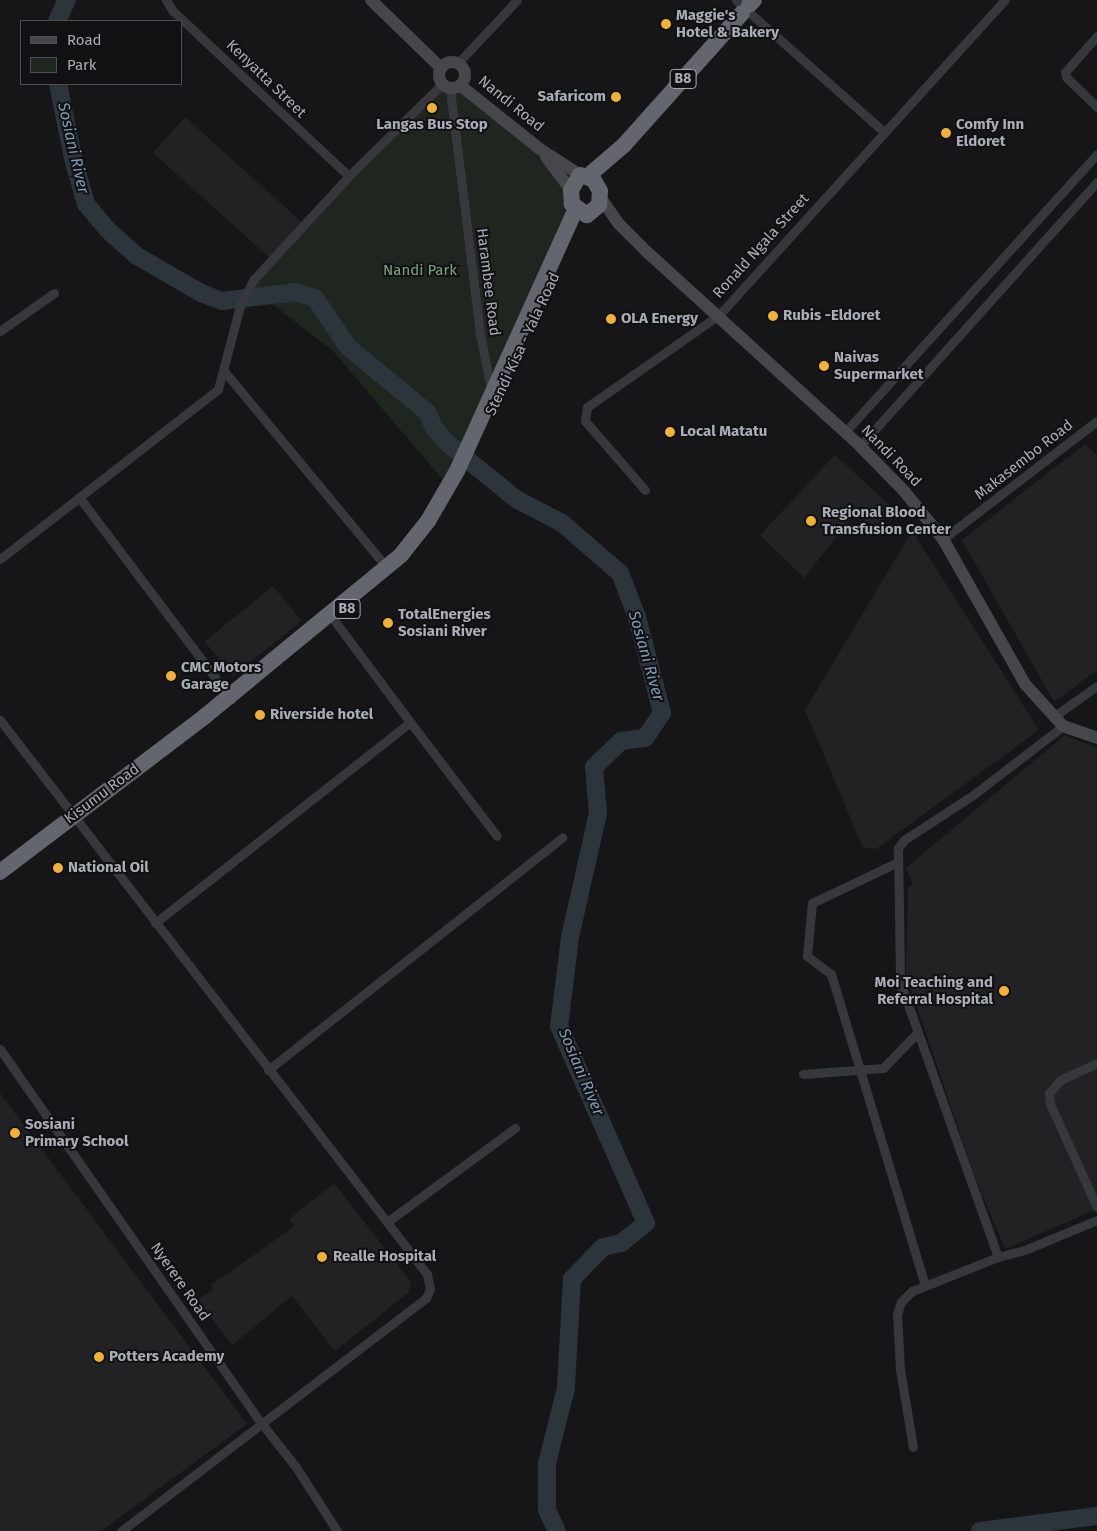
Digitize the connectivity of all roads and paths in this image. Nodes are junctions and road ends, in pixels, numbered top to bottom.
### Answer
1 (166, 0) edge
2 (371, 0) edge
3 (517, 0) edge
4 (1005, 0) edge
5 (745, 6) edge
6 (1097, 36) edge
7 (458, 64) junction
8 (441, 68) junction
9 (451, 86) junction
10 (1097, 107) edge
11 (882, 131) junction
12 (540, 149) junction
13 (1097, 154) edge
14 (349, 176) junction
15 (1097, 182) edge
16 (571, 190) joint
17 (588, 195) junction
18 (54, 293) dead end
19 (719, 315) junction
20 (0, 331) edge
21 (225, 372) junction
22 (495, 388) junction
23 (1097, 421) edge
24 (845, 432) junction
25 (473, 445) junction
26 (860, 446) junction
27 (460, 473) junction
28 (645, 490) dead end
29 (79, 497) junction
30 (943, 539) junction
31 (0, 559) edge
32 (387, 568) junction
33 (334, 620) junction
34 (1097, 686) edge
35 (230, 698) junction
36 (204, 717) joint
37 (1053, 717) junction
38 (0, 720) edge
39 (410, 722) junction
40 (1063, 726) junction
41 (1097, 738) edge
42 (73, 815) junction
43 (497, 836) dead end
44 (562, 838) dead end
45 (898, 862) junction
46 (0, 872) edge
47 (154, 923) junction
48 (917, 1033) junction
49 (0, 1049) edge
50 (1097, 1063) edge
51 (268, 1070) junction
52 (860, 1072) junction
53 (803, 1074) dead end
54 (515, 1128) dead end
55 (1097, 1207) edge
56 (1097, 1220) edge
57 (388, 1222) junction
58 (998, 1257) junction
59 (925, 1285) junction
60 (262, 1424) junction
61 (913, 1447) dead end
62 (121, 1531) edge
63 (336, 1531) edge

1 - 14 street, Kenyatta Street
2 - 8 street
3 - 7 street
4 - 11 street, Ronald Ngala Street
5 - 11 street
5 - 17 highway, Stendi Kisa - Yala Road / B8
6 - 10 street
7 - 8 street
7 - 9 street
8 - 9 street
9 - 12 street, Nandi Road
9 - 14 street
9 - 22 street, Harambee Road
11 - 19 street, Ronald Ngala Street
12 - 16 street, Nandi Road
12 - 17 street, Nandi Road
13 - 24 street
14 - 21 street
15 - 26 street
16 - 17 highway
17 - 19 street, Nandi Road
17 - 22 highway, B8
17 - 25 highway, Stendi Kisa - Yala Road / B8
18 - 20 street
19 - 24 street, Nandi Road
19 - 28 street, Ronald Ngala Street
21 - 29 street
21 - 32 street
22 - 25 highway, B8
23 - 30 street, Makasembo Road
24 - 26 street, Nandi Road
25 - 27 highway, Stendi Kisa - Yala Road / B8
26 - 30 street, Nandi Road
27 - 32 highway, Stendi Kisa - Yala Road / B8
27 - 33 highway, B8
29 - 31 street
29 - 35 street
30 - 37 street, Nandi Road
32 - 35 highway, Stendi Kisa - Yala Road / B8
33 - 35 highway, B8
33 - 39 street
34 - 37 street
35 - 36 highway, Stendi Kisa - Yala Road / B8
36 - 42 highway, Kisumu Road / B8
37 - 40 street, Nandi Road
38 - 42 street
39 - 43 street
39 - 47 street
40 - 41 street, Nandi Road
40 - 45 street
42 - 46 highway, Kisumu Road / B8
42 - 47 street
44 - 51 street
45 - 48 street
45 - 52 street
47 - 51 street
48 - 52 street
48 - 58 street
49 - 60 street, Nyerere Road
50 - 55 street
51 - 57 street
52 - 53 street
52 - 59 street
54 - 57 street
56 - 58 street
57 - 60 street
58 - 59 street
59 - 61 street
60 - 62 street
60 - 63 street, Nyerere Road

